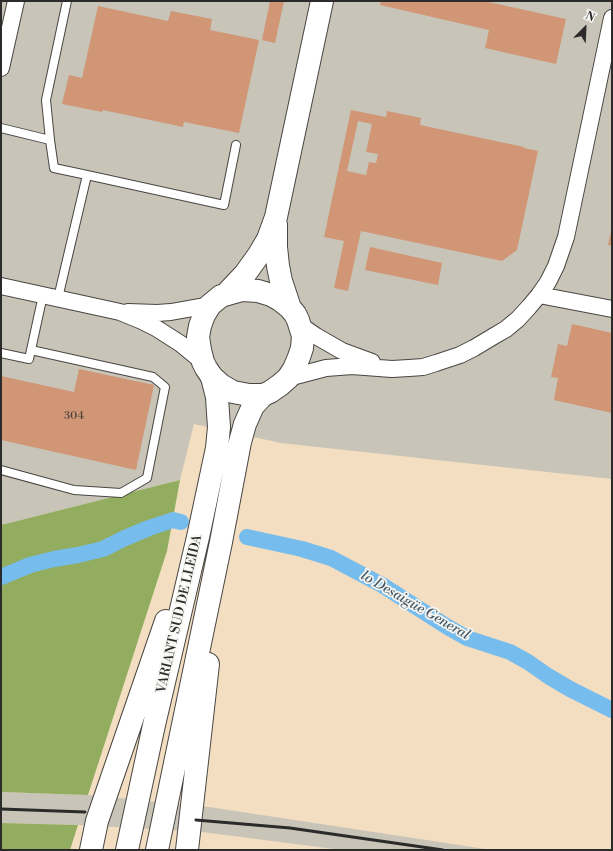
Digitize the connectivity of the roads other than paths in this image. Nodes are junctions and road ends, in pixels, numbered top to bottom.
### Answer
1 (16, 1) edge
2 (67, 1) edge
3 (322, 1) edge
4 (612, 18) edge
5 (1, 68) edge
6 (1, 128) edge
7 (50, 140) junction
8 (236, 145) dead end
9 (87, 175) junction
10 (276, 217) junction
11 (1, 286) edge
12 (539, 295) junction
13 (50, 297) junction
14 (219, 299) junction
15 (612, 309) edge
16 (120, 312) junction
17 (295, 316) junction
18 (31, 350) junction
19 (1, 353) edge
20 (207, 369) junction
21 (392, 369) junction
22 (288, 378) junction
23 (263, 395) junction
24 (1, 470) edge
25 (198, 537) junction
26 (221, 542) junction
27 (159, 841) edge
28 (91, 850) edge
29 (126, 850) edge
30 (187, 850) edge

1 - 5 street
2 - 7 lane
3 - 10 main road
4 - 12 street
6 - 7 lane
7 - 9 lane
8 - 9 lane
9 - 13 lane
10 - 14 main road
10 - 17 main road
11 - 13 street
12 - 15 street
12 - 21 street
13 - 16 street
13 - 18 lane
14 - 16 street
14 - 17 main road
14 - 20 main road
16 - 20 street
17 - 21 street
17 - 22 main road
18 - 19 lane
18 - 24 lane
20 - 23 main road
20 - 25 main road, VARIANT SUD DE LLEIDA
21 - 22 street
22 - 23 main road
23 - 26 main road, VARIANT SUD DE LLEIDA
25 - 28 main road
25 - 29 main road, VARIANT SUD DE LLEIDA
26 - 27 main road, VARIANT SUD DE LLEIDA
26 - 30 main road

